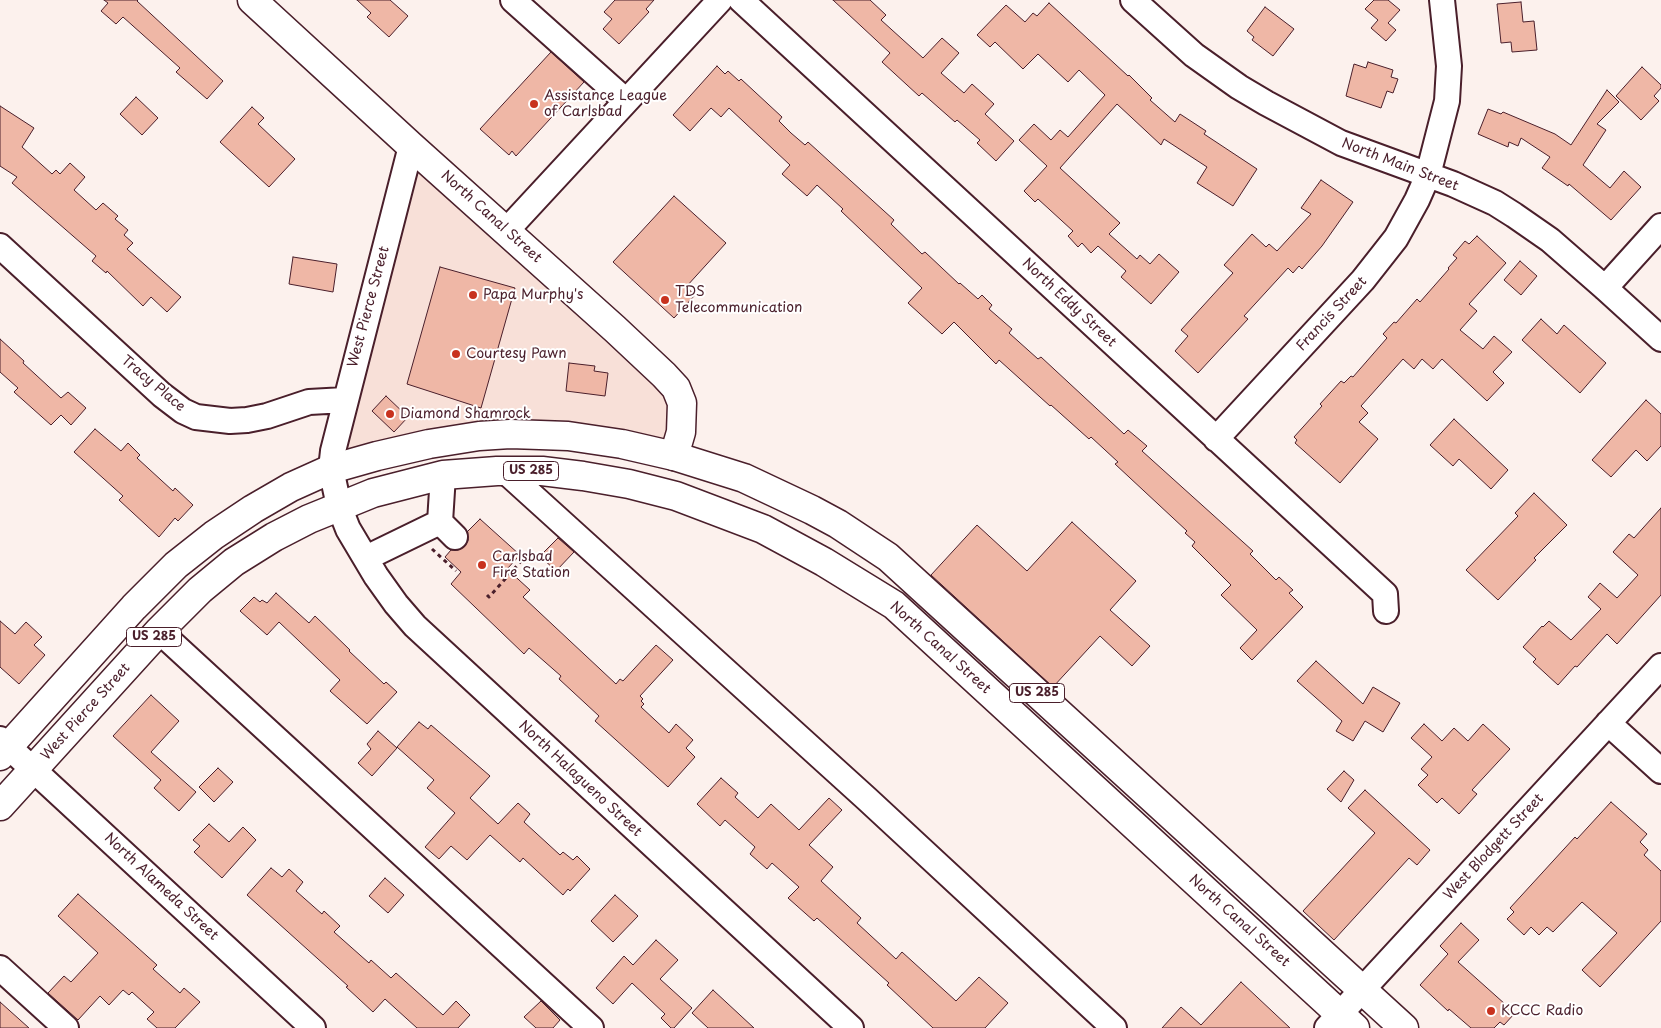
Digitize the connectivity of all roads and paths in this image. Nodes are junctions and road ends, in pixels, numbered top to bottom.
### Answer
1 (252, 0) edge
2 (513, 0) edge
3 (720, 0) edge
4 (741, 0) edge
5 (1133, 0) edge
6 (1442, 0) edge
7 (626, 101) junction
8 (411, 146) junction
9 (1428, 175) junction
10 (1661, 226) edge
11 (506, 230) junction
12 (0, 246) edge
13 (1605, 288) junction
14 (1661, 339) edge
15 (344, 400) junction
16 (1216, 439) junction
17 (674, 456) junction
18 (331, 470) junction
19 (505, 472) junction
20 (442, 475) junction
21 (339, 506) junction
22 (722, 512) junction
23 (430, 547) dead end
24 (366, 558) junction
25 (523, 559) dead end
26 (456, 571) dead end
27 (487, 595) dead end
28 (1386, 611) dead end
29 (159, 631) junction
30 (1661, 666) edge
31 (1608, 723) junction
32 (3, 747) edge
33 (33, 770) junction
34 (1661, 771) edge
35 (0, 806) edge
36 (0, 968) edge
37 (1363, 990) junction
38 (1341, 1023) edge
39 (66, 1028) edge
40 (313, 1028) edge
41 (591, 1028) edge
42 (851, 1028) edge
43 (1114, 1028) edge
44 (1404, 1028) edge

1 - 8 main road, North Canal Street
2 - 7 street
3 - 7 street
4 - 16 street, North Eddy Street
5 - 9 street, North Main Street
6 - 9 street, Francis Street
7 - 11 street
8 - 11 main road, North Canal Street
8 - 15 street, West Pierce Street
9 - 13 street, North Main Street
9 - 16 street, Francis Street
10 - 13 street
11 - 17 main road, North Canal Street
12 - 15 street, Tracy Place
13 - 14 street, North Main Street
15 - 18 street, West Pierce Street
16 - 28 street, North Eddy Street
17 - 18 main road, US 285
17 - 22 main road
17 - 37 main road, US 285
18 - 21 street, West Pierce Street
18 - 32 main road, US 285
19 - 20 main road, North Canal Street / US 285
19 - 22 main road, North Canal Street / US 285
19 - 43 street
20 - 21 main road, North Canal Street / US 285
20 - 24 street
21 - 24 street, North Halagueno Street
21 - 29 main road, West Pierce Street / US 285
22 - 38 main road, North Canal Street / US 285
23 - 26 path
24 - 42 street, North Halagueno Street
25 - 27 path
29 - 33 main road, West Pierce Street / US 285
29 - 41 street
30 - 31 street, West Blodgett Street
31 - 34 street
31 - 37 street, West Blodgett Street
32 - 33 street, North Alameda Street
33 - 35 main road, West Pierce Street / US 285
33 - 40 street, North Alameda Street
36 - 39 street
37 - 38 street, West Blodgett Street
37 - 44 main road, US 285

